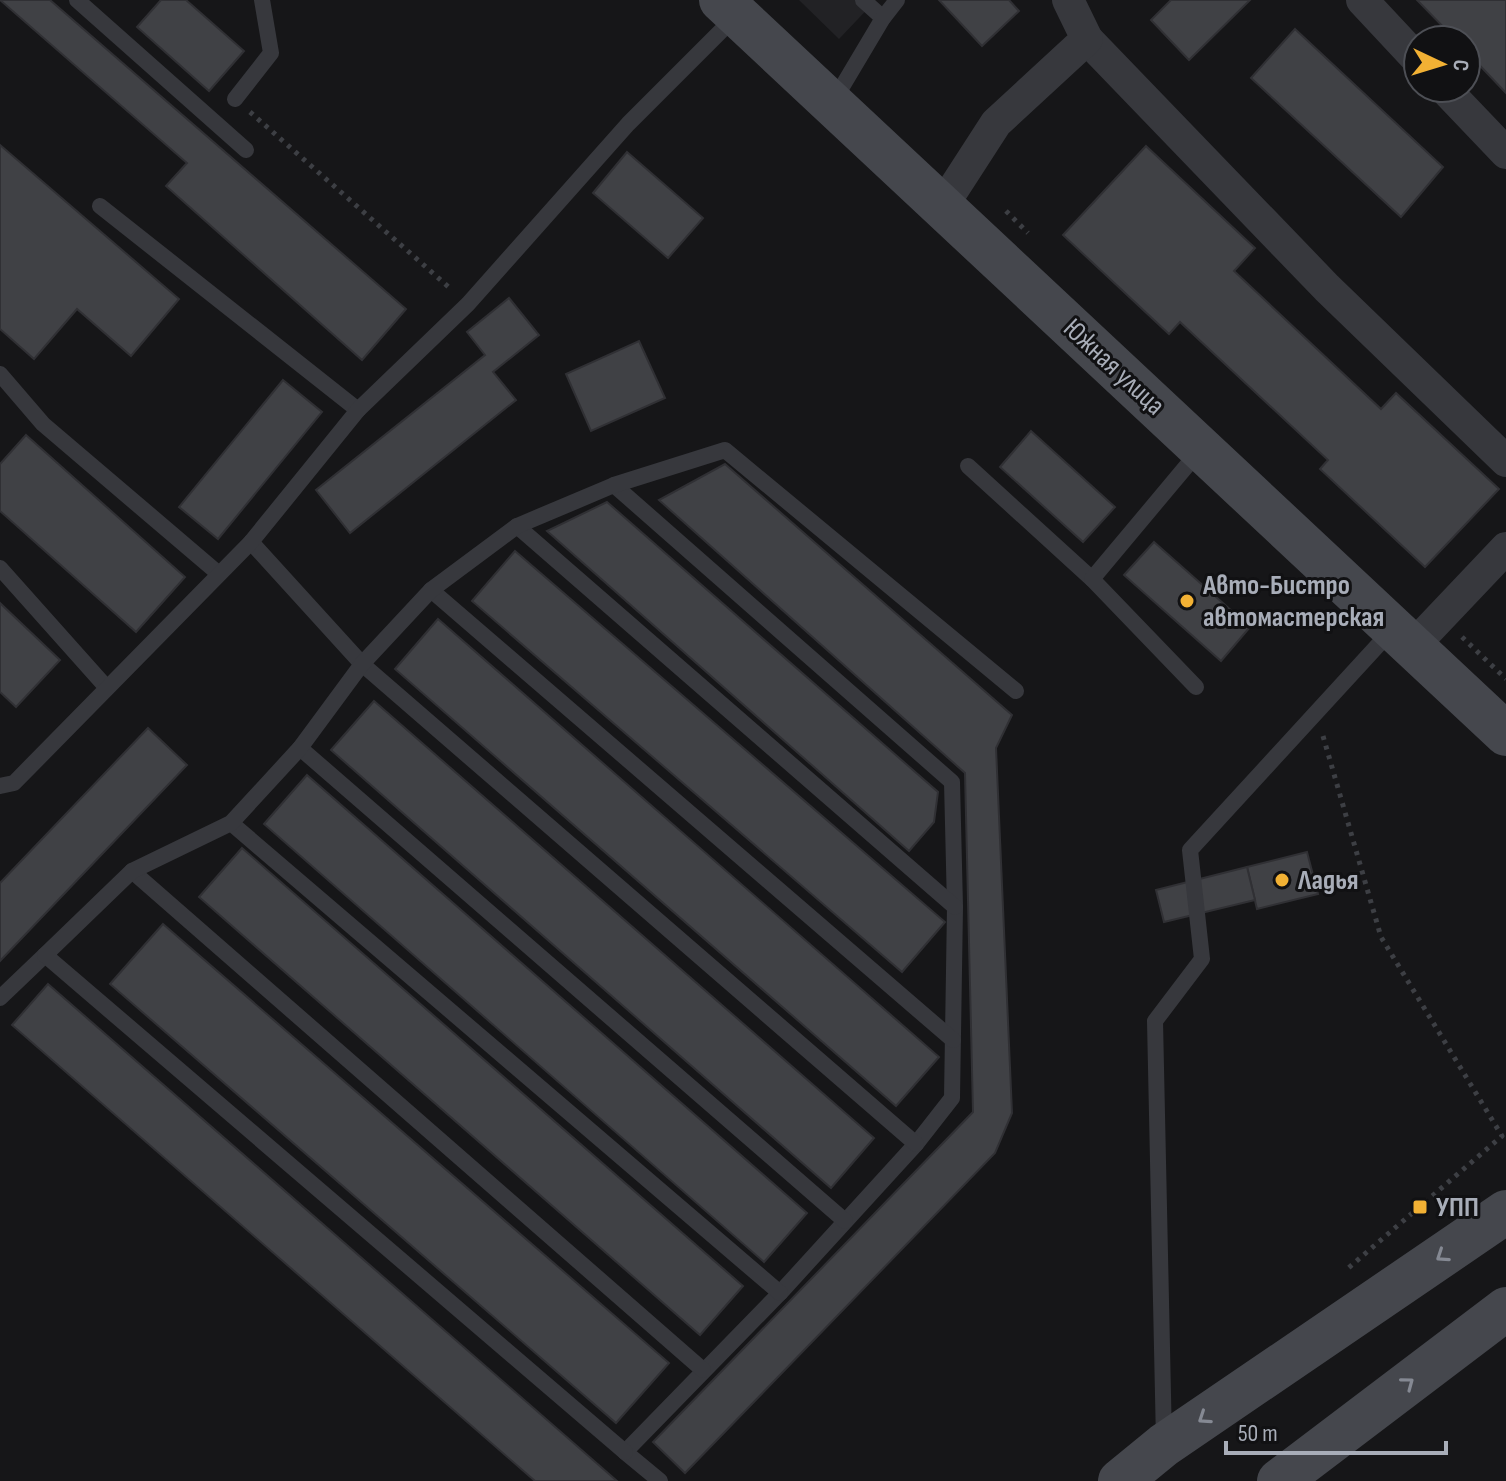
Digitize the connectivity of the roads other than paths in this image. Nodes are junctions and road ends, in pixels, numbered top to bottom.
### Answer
1 (77, 0) edge
2 (262, 0) edge
3 (863, 0) edge
4 (897, 0) edge
5 (1068, 0) edge
6 (1362, 0) edge
7 (729, 7) edge
8 (883, 18) junction
9 (1087, 39) junction
10 (1402, 43) edge
11 (235, 99) road end
12 (832, 103) junction
13 (1459, 104) edge
14 (246, 150) dead end
15 (1506, 153) edge
16 (943, 205) junction
17 (100, 206) dead end
18 (0, 374) edge
19 (358, 410) junction
20 (1202, 449) junction
21 (1506, 461) edge
22 (968, 466) dead end
23 (614, 485) junction
24 (517, 526) junction
25 (251, 542) junction
26 (1506, 548) edge
27 (0, 568) edge
28 (219, 574) junction
29 (1092, 579) junction
30 (431, 590) junction
31 (1404, 636) junction
32 (362, 664) junction
33 (1196, 687) dead end
34 (107, 688) junction
35 (1016, 691) dead end
36 (1506, 734) edge
37 (300, 748) junction
38 (0, 786) edge
39 (231, 823) junction
40 (132, 871) junction
41 (955, 907) junction
42 (45, 955) junction
43 (0, 998) edge
44 (953, 1040) junction
45 (916, 1144) junction
46 (1506, 1212) edge
47 (845, 1221) junction
48 (780, 1293) junction
49 (1506, 1309) edge
50 (703, 1370) junction
51 (1164, 1445) junction
52 (625, 1452) junction
53 (660, 1481) edge
54 (1120, 1481) edge
55 (1279, 1481) edge

1 - 14 lane
2 - 11 lane
3 - 8 lane
4 - 8 lane
5 - 9 street
6 - 10 street
7 - 12 main road, Южная улица
7 - 19 lane
8 - 12 lane
9 - 16 street
9 - 21 street
12 - 16 main road, Южная улица
13 - 15 street
16 - 20 main road, Южная улица
17 - 19 lane
18 - 28 lane
19 - 25 lane
20 - 29 lane
20 - 31 main road, Южная улица
22 - 29 lane
23 - 24 lane
23 - 35 lane
23 - 41 lane
24 - 30 lane
24 - 41 lane
25 - 28 lane
25 - 32 lane
26 - 31 street
27 - 34 lane
28 - 34 lane
29 - 33 lane
30 - 32 lane
30 - 44 lane
31 - 36 main road, Южная улица
31 - 51 lane
32 - 37 lane
32 - 45 lane
34 - 38 lane
37 - 39 lane
37 - 47 lane
39 - 40 lane
39 - 48 lane
40 - 42 lane
40 - 50 lane
41 - 44 lane
42 - 43 lane
42 - 52 lane
44 - 45 lane
45 - 47 lane
46 -> 51 main road
47 - 48 lane
48 - 50 lane
55 -> 49 main road
50 - 52 lane
51 - 54 main road
52 - 53 lane

